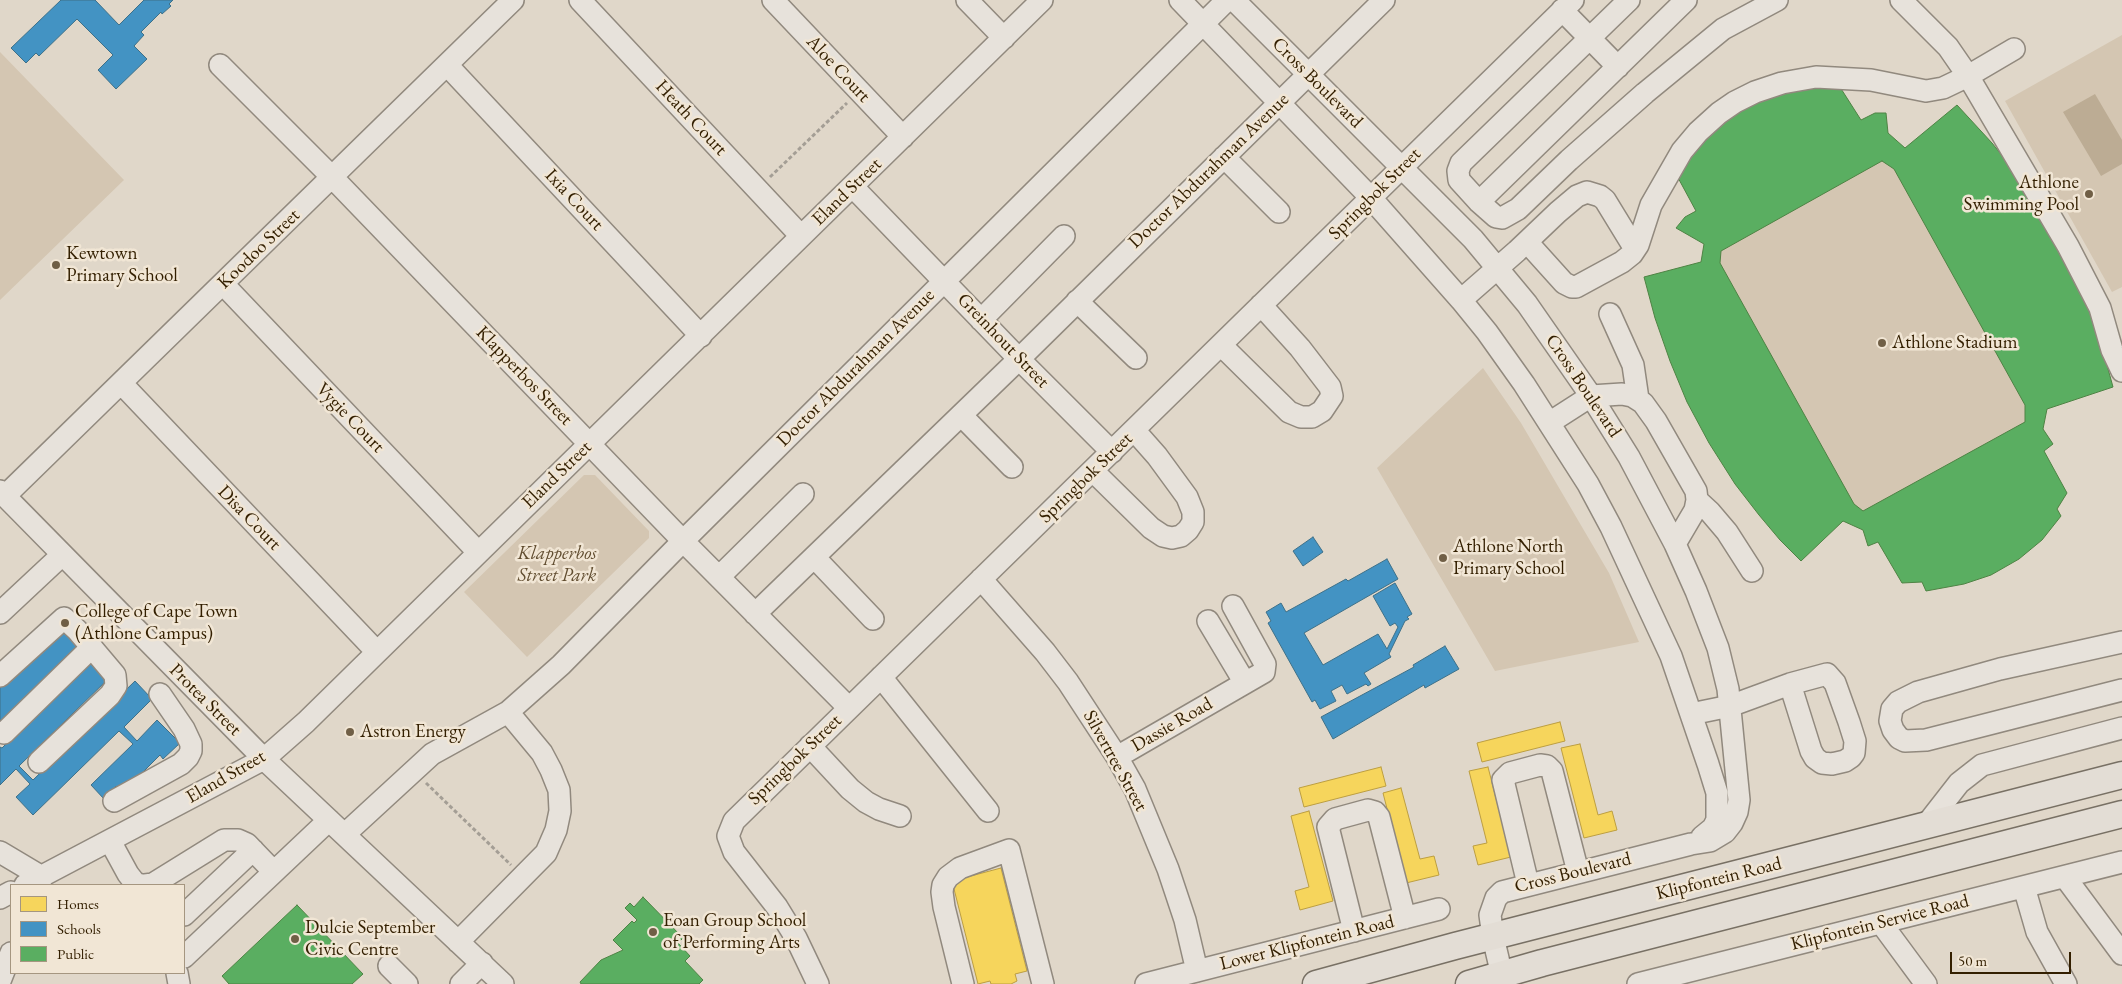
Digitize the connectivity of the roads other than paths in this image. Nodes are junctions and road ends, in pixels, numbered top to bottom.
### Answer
1 (513, 0) edge
2 (580, 0) edge
3 (773, 0) edge
4 (967, 0) edge
5 (1042, 0) edge
6 (1180, 0) edge
7 (1227, 0) edge
8 (1234, 0) edge
9 (1384, 0) edge
10 (1629, 0) edge
11 (1686, 0) edge
12 (1778, 0) edge
13 (1902, 0) edge
14 (1568, 5) edge
15 (1203, 23) junction
16 (1004, 38) junction
17 (1590, 38) junction
18 (2014, 49) dead end
19 (220, 65) dead end
20 (446, 65) junction
21 (1618, 67) junction
22 (1308, 74) junction
23 (1968, 76) junction
24 (1280, 102) junction
25 (903, 138) junction
26 (1224, 157) junction
27 (1401, 168) junction
28 (332, 177) junction
29 (852, 187) junction
30 (1371, 198) junction
31 (1479, 202) junction
32 (1279, 212) dead end
33 (801, 236) junction
34 (1064, 236) dead end
35 (1527, 242) junction
36 (1635, 249) junction
37 (1498, 269) junction
38 (943, 281) junction
39 (223, 284) junction
40 (1461, 300) junction
41 (1077, 301) junction
42 (1261, 305) junction
43 (1610, 314) dead end
44 (981, 320) junction
45 (701, 336) junction
46 (1221, 345) junction
47 (1136, 358) dead end
48 (1019, 359) junction
49 (2122, 371) edge
50 (122, 384) junction
51 (1591, 396) junction
52 (1638, 399) junction
53 (961, 415) junction
54 (1549, 423) junction
55 (1134, 430) junction
56 (589, 443) junction
57 (1112, 452) junction
58 (1012, 467) dead end
59 (1093, 471) junction
60 (2, 494) edge
61 (803, 494) dead end
62 (1697, 500) junction
63 (682, 541) junction
64 (1675, 544) junction
65 (478, 552) junction
66 (62, 555) junction
67 (814, 557) junction
68 (1752, 571) dead end
69 (719, 577) junction
70 (981, 579) junction
71 (1233, 606) dead end
72 (0, 613) edge
73 (756, 614) junction
74 (873, 619) dead end
75 (1208, 622) dead end
76 (2122, 642) edge
77 (92, 647) junction
78 (377, 652) junction
79 (0, 676) edge
80 (881, 677) junction
81 (1245, 683) junction
82 (1790, 684) dead end
83 (2122, 690) edge
84 (196, 691) junction
85 (160, 694) dead end
86 (1730, 706) junction
87 (849, 708) junction
88 (508, 712) junction
89 (173, 713) junction
90 (1691, 714) junction
91 (2122, 728) edge
92 (4, 733) dead end
93 (810, 746) junction
94 (1117, 757) junction
95 (264, 759) junction
96 (39, 762) dead end
97 (2122, 775) edge
98 (114, 801) dead end
99 (988, 811) dead end
100 (2122, 814) edge
101 (900, 816) dead end
102 (329, 820) junction
103 (1927, 824) junction
104 (345, 834) junction
105 (110, 841) junction
106 (1691, 844) junction
107 (253, 850) junction
108 (0, 852) edge
109 (2122, 862) edge
110 (273, 870) junction
111 (1578, 872) junction
112 (2065, 876) junction
113 (35, 882) edge
114 (139, 884) edge
115 (153, 884) edge
116 (1528, 884) junction
117 (2024, 887) junction
118 (1439, 909) dead end
119 (185, 913) edge
120 (1405, 918) junction
121 (1881, 923) junction
122 (1354, 931) junction
123 (1493, 937) junction
124 (458, 942) junction
125 (2122, 954) edge
126 (10, 956) edge
127 (185, 956) edge
128 (482, 964) junction
129 (389, 966) dead end
130 (1198, 971) junction
131 (1701, 977) edge
132 (1503, 979) edge
133 (0, 981) edge
134 (407, 984) edge
135 (461, 984) edge
136 (503, 984) edge
137 (818, 984) edge
138 (963, 984) edge
139 (1043, 984) edge
140 (1146, 984) edge
141 (1316, 984) edge
142 (1469, 984) edge
143 (1638, 984) edge
144 (1926, 984) edge
145 (2066, 984) edge

1 - 20 street, Koodoo Street
2 - 33 street, Heath Court
3 - 25 street, Aloe Court
4 - 16 street
5 - 16 street, Eland Street
6 - 15 street, Cross Boulevard
7 - 15 street, Doctor Abdurahman Avenue
8 - 22 street, Cross Boulevard
9 - 22 street, Doctor Abdurahman Avenue
10 - 17 street
11 - 21 street
12 - 31 street
13 - 23 street
14 - 17 street
14 - 27 street, Springbok Street
15 - 24 street, Cross Boulevard
15 - 38 street, Doctor Abdurahman Avenue
16 - 25 street, Eland Street
17 - 21 street
17 - 31 street
18 - 23 street
19 - 28 street, Klapperbos Street
20 - 28 street, Koodoo Street
20 - 45 street, Ixia Court
21 - 31 street
22 - 24 street, Doctor Abdurahman Avenue
22 - 27 street, Cross Boulevard
23 - 36 street
23 - 49 street
24 - 26 street, Doctor Abdurahman Avenue
24 - 30 street, Cross Boulevard
25 - 29 street, Eland Street
26 - 32 street
26 - 41 street, Doctor Abdurahman Avenue
27 - 30 street, Springbok Street
27 - 37 street, Cross Boulevard
28 - 39 street, Koodoo Street
28 - 56 street, Klapperbos Street
29 - 33 street, Eland Street
29 - 38 street, Greinhout Street
30 - 40 street, Cross Boulevard
30 - 42 street, Springbok Street
33 - 45 street, Eland Street
34 - 44 street
35 - 36 street
35 - 36 street
35 - 37 street
37 - 40 street
37 - 51 street, Cross Boulevard
38 - 44 street, Greinhout Street
38 - 63 street, Doctor Abdurahman Avenue
39 - 50 street, Koodoo Street
39 - 65 street, Vygie Court
40 - 54 street, Cross Boulevard
41 - 47 street
41 - 48 street, Doctor Abdurahman Avenue
42 - 46 street, Springbok Street
42 - 46 street
43 - 52 street
44 - 48 street, Greinhout Street
45 - 56 street, Eland Street
46 - 55 street, Springbok Street
48 - 53 street, Doctor Abdurahman Avenue
48 - 57 street, Greinhout Street
50 - 60 street, Koodoo Street
50 - 78 street, Disa Court
51 - 52 street
51 - 54 street
51 - 64 street, Cross Boulevard
52 - 62 street
53 - 58 street
53 - 67 street, Doctor Abdurahman Avenue
54 - 90 street, Cross Boulevard
55 - 57 street, Springbok Street
55 - 59 street
56 - 63 street, Klapperbos Street
56 - 65 street, Eland Street
57 - 59 street, Springbok Street
59 - 70 street, Springbok Street
60 - 66 street, Protea Street
61 - 69 street
62 - 64 street
62 - 68 street
63 - 69 street, Klapperbos Street
63 - 88 street, Doctor Abdurahman Avenue
64 - 86 street, Cross Boulevard
65 - 78 street, Eland Street
66 - 72 street
66 - 84 street, Protea Street
67 - 73 street, Doctor Abdurahman Avenue
67 - 74 street
69 - 73 street, Klapperbos Street
70 - 80 street, Springbok Street
70 - 94 street, Silvertree Street
71 - 81 street, Dassie Road
73 - 87 street, Klapperbos Street
75 - 81 street
76 - 83 street
77 - 79 street
77 - 92 street
77 - 96 street
78 - 95 street, Eland Street
80 - 87 street, Springbok Street
80 - 99 street
81 - 94 street, Dassie Road
82 - 86 street
84 - 89 street
84 - 95 street, Protea Street
85 - 89 street
86 - 90 street
86 - 106 street, Cross Boulevard
87 - 93 street, Springbok Street
88 - 104 street, Doctor Abdurahman Avenue
88 - 124 street
89 - 98 street
90 - 106 street, Cross Boulevard
91 - 103 street
93 - 101 street
93 - 137 street, Springbok Street
94 - 130 street, Silvertree Street
95 - 102 street, Protea Street
95 - 105 street, Eland Street
97 - 103 main road, Klipfontein Road
100 - 132 main road, Klipfontein Road
102 - 104 street, Protea Street
102 - 110 street
103 - 123 main road, Klipfontein Road
104 - 124 street, Protea Street
105 - 113 street, Eland Street
105 - 114 street
106 - 111 street, Cross Boulevard
107 - 110 street
107 - 115 street
107 - 119 street
108 - 113 street
109 - 112 street, Klipfontein Service Road
110 - 127 street
111 - 116 street, Cross Boulevard
111 - 116 street
112 - 117 street, Klipfontein Service Road
112 - 125 street
116 - 123 street, Cross Boulevard
117 - 121 street, Klipfontein Service Road
117 - 145 street
118 - 120 street, Lower Klipfontein Road
120 - 122 street, Lower Klipfontein Road
120 - 122 street
121 - 131 street, Klipfontein Service Road
121 - 144 street
122 - 130 street, Lower Klipfontein Road
123 - 132 street, Cross Boulevard
123 - 141 main road, Klipfontein Road
124 - 128 street, Protea Street
126 - 133 street
128 - 135 street
128 - 136 street, Protea Street
129 - 134 street
130 - 140 street, Lower Klipfontein Road
131 - 143 street, Klipfontein Service Road
132 - 142 main road, Klipfontein Road
138 - 139 street

